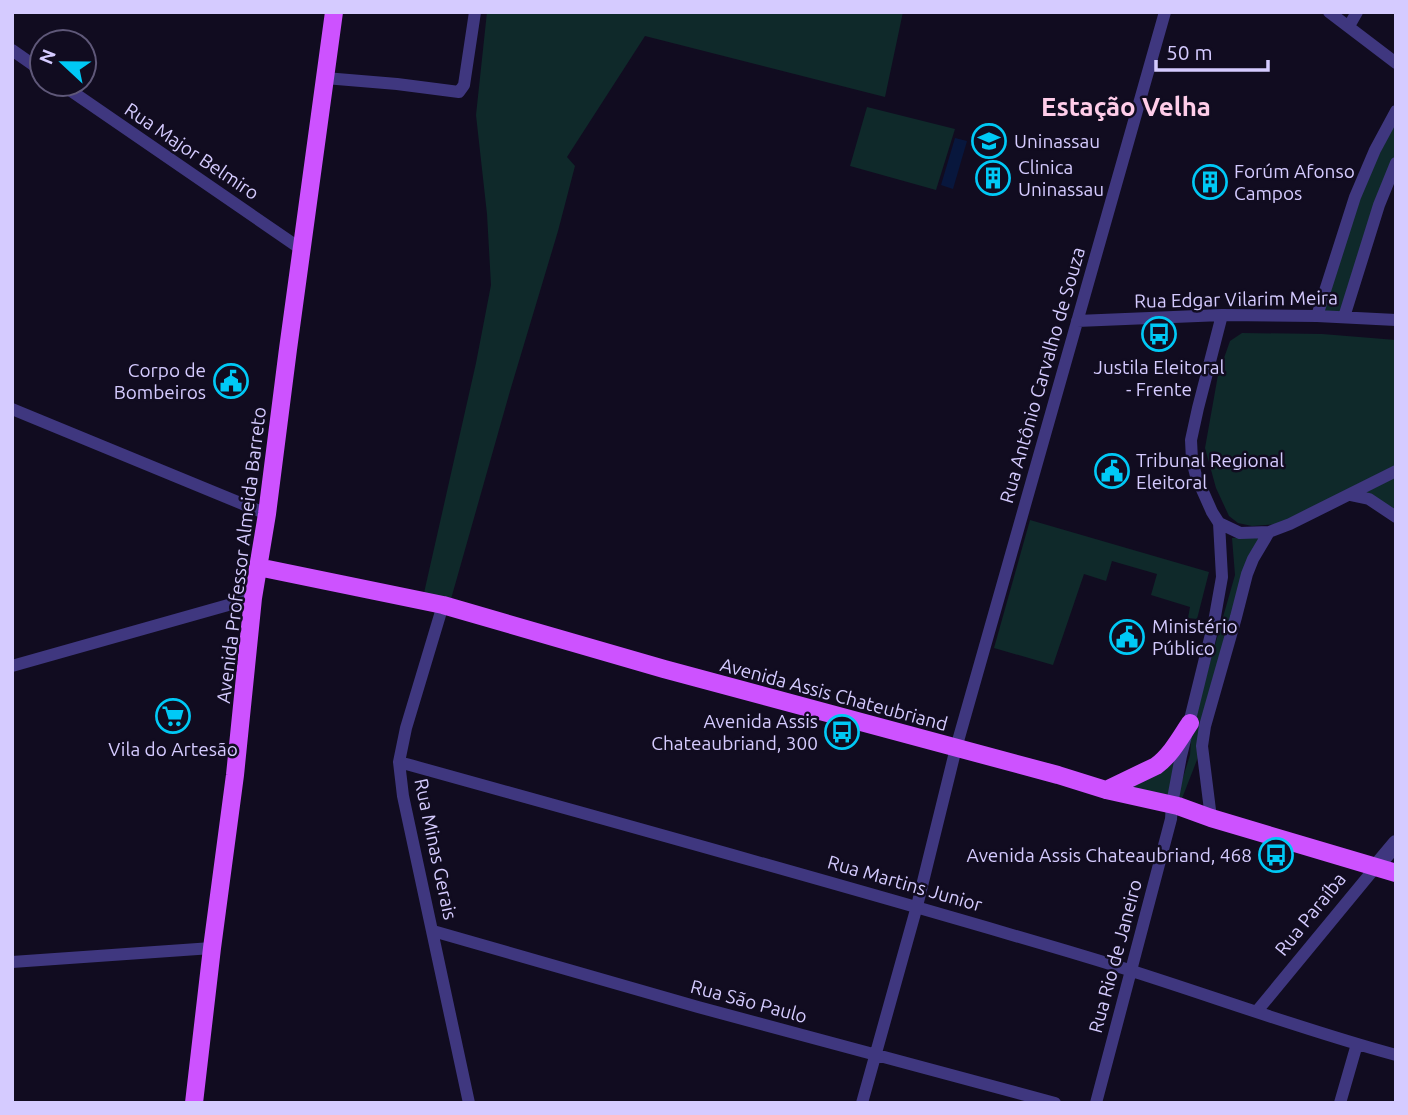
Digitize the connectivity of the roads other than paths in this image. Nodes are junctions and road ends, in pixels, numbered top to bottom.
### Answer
1 (334, 12) edge
2 (475, 12) edge
3 (1165, 12) edge
4 (1329, 12) edge
5 (1357, 12) edge
6 (1349, 26) junction
7 (12, 50) edge
8 (28, 61) edge
9 (1396, 63) edge
10 (325, 78) junction
11 (81, 98) edge
12 (1396, 111) edge
13 (1396, 163) edge
14 (301, 249) junction
15 (1222, 316) junction
16 (1317, 316) junction
17 (1344, 317) junction
18 (1396, 320) edge
19 (1076, 321) junction
20 (12, 410) edge
21 (1396, 471) edge
22 (1350, 495) junction
23 (267, 514) junction
24 (1396, 517) edge
25 (1219, 523) junction
26 (1269, 533) junction
27 (258, 567) junction
28 (253, 598) junction
29 (443, 605) junction
30 (12, 666) edge
31 (1190, 723) junction
32 (956, 748) junction
33 (399, 762) junction
34 (1106, 790) junction
35 (1171, 812) junction
36 (1211, 818) junction
37 (1396, 843) edge
38 (1375, 868) junction
39 (1396, 873) edge
40 (916, 906) junction
41 (433, 931) junction
42 (212, 948) junction
43 (12, 962) edge
44 (1132, 971) junction
45 (1257, 1011) junction
46 (1357, 1044) junction
47 (876, 1055) junction
48 (1396, 1055) edge
49 (194, 1103) edge
50 (469, 1103) edge
51 (862, 1103) edge
52 (1055, 1103) edge
53 (1096, 1103) edge
54 (1340, 1103) edge

1 - 10 main road, Avenida Professor Almeida Barreto
2 - 10 street
3 - 19 street, Rua Antônio Carvalho de Souza
4 - 6 street
5 - 6 street
6 - 9 street
7 - 8 street
10 - 14 main road, Avenida Professor Almeida Barreto
11 - 14 street, Rua Major Belmiro
12 - 16 street
13 - 17 street
14 - 23 main road, Avenida Professor Almeida Barreto
15 - 16 street, Rua Edgar Vilarim Meira
15 - 19 street, Rua Edgar Vilarim Meira
15 - 25 street
16 - 17 street, Rua Edgar Vilarim Meira
17 - 18 street, Rua Edgar Vilarim Meira
19 - 32 street, Rua Antônio Carvalho de Souza
20 - 23 street
21 - 22 street
22 - 24 street
22 - 26 street
23 - 27 main road, Avenida Professor Almeida Barreto
25 - 26 street
25 - 31 street, Rua Rio de Janeiro
26 - 36 street
27 - 28 main road, Avenida Professor Almeida Barreto
27 - 29 main road, Avenida Assis Chateubriand
28 - 30 street
28 - 42 main road, Avenida Professor Almeida Barreto
29 - 32 main road, Avenida Assis Chateubriand
29 - 33 street, Rua Minas Gerais
31 - 34 main road
31 - 35 street, Rua Rio de Janeiro
32 - 34 main road, Avenida Assis Chateubriand
32 - 40 street, Rua Antônio Carvalho de Souza
33 - 40 street, Rua Martins Junior
33 - 41 street, Rua Minas Gerais
34 - 35 main road, Avenida Assis Chateubriand
35 - 36 main road, Avenida Assis Chateubriand
35 - 44 street, Rua Rio de Janeiro
36 - 38 main road, Avenida Assis Chateubriand
37 - 38 street, Rua Paraíba
38 - 39 main road, Avenida Assis Chateubriand
38 - 45 street, Rua Paraíba
40 - 44 street, Rua Martins Junior
40 - 47 street, Rua Antônio Carvalho de Souza
41 - 47 street, Rua São Paulo
41 - 50 street, Rua Minas Gerais
42 - 43 street
42 - 49 main road, Avenida Professor Almeida Barreto
44 - 45 street, Rua Martins Junior
44 - 53 street, Rua Rio de Janeiro
45 - 46 street, Rua Martins Junior
46 - 48 street, Rua Martins Junior
46 - 54 street
47 - 51 street, Rua Antônio Carvalho de Souza
47 - 52 street, Rua São Paulo

